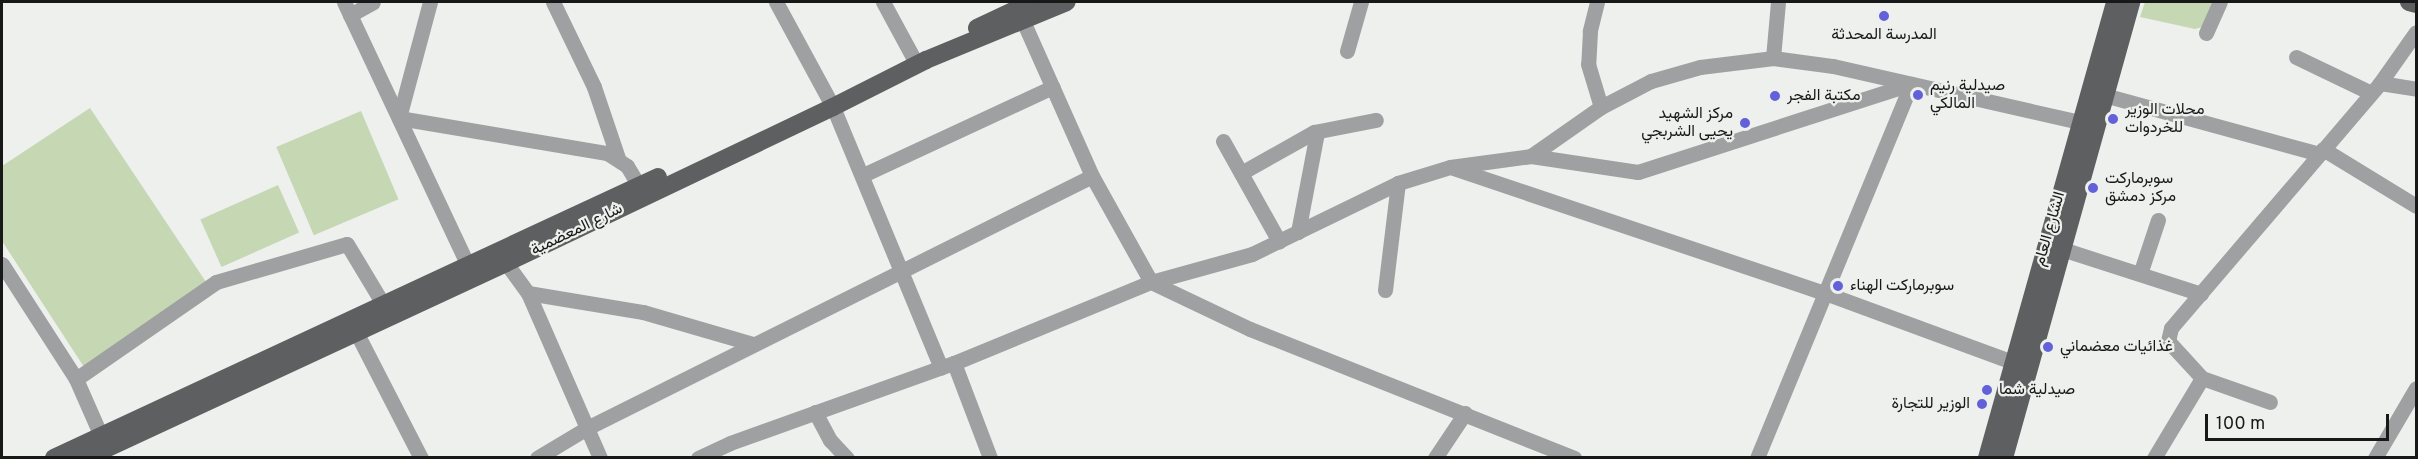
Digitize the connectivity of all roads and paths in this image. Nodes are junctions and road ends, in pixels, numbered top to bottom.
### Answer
1 (373, 2) edge
2 (430, 2) edge
3 (553, 2) edge
4 (776, 2) edge
5 (883, 2) edge
6 (1066, 2) edge
7 (1361, 2) edge
8 (1597, 2) edge
9 (1778, 2) edge
10 (2115, 2) edge
11 (2131, 2) edge
12 (2220, 2) edge
13 (2409, 2) edge
14 (2416, 4) edge
15 (347, 8) edge
16 (1024, 10) edge
17 (2416, 32) edge
18 (2206, 33) dead end
19 (1347, 51) dead end
20 (2296, 57) dead end
21 (1773, 58) junction
22 (914, 59) junction
23 (1911, 84) junction
24 (1053, 87) junction
25 (2376, 88) junction
26 (2416, 89) edge
27 (2097, 93) junction
28 (831, 102) junction
29 (1601, 107) junction
30 (399, 118) junction
31 (1376, 120) dead end
32 (2088, 124) junction
33 (1317, 132) junction
34 (1223, 141) dead end
35 (2321, 152) junction
36 (1531, 156) junction
37 (618, 158) junction
38 (1450, 167) junction
39 (1241, 173) junction
40 (863, 175) junction
41 (1092, 176) junction
42 (1398, 183) junction
43 (639, 186) junction
44 (2416, 206) edge
45 (2158, 220) dead end
46 (1298, 232) junction
47 (1279, 241) junction
48 (2062, 249) junction
49 (506, 263) junction
50 (2, 264) edge
51 (471, 272) junction
52 (902, 272) junction
53 (2140, 274) junction
54 (1151, 282) junction
55 (1385, 290) dead end
56 (528, 293) junction
57 (1825, 293) junction
58 (2201, 294) junction
59 (383, 304) junction
60 (353, 326) junction
61 (753, 344) junction
62 (947, 365) junction
63 (2021, 365) junction
64 (2202, 378) junction
65 (76, 379) junction
66 (231, 383) junction
67 (2416, 388) edge
68 (2270, 402) dead end
69 (815, 412) junction
70 (1465, 413) junction
71 (587, 428) junction
72 (101, 436) junction
73 (54, 458) edge
74 (86, 458) edge
75 (422, 458) edge
76 (537, 458) edge
77 (600, 458) edge
78 (698, 458) edge
79 (847, 458) edge
80 (990, 458) edge
81 (1435, 458) edge
82 (1574, 458) edge
83 (1757, 458) edge
84 (1987, 458) edge
85 (2004, 458) edge
86 (2154, 458) edge
87 (2375, 458) edge

1 - 15 street
2 - 30 street
3 - 37 street
4 - 28 street
5 - 22 street
6 - 16 main road, شارع المعضمية
7 - 19 street
8 - 29 street
9 - 21 street
10 - 27 main road, الشارع العام
11 - 27 main road, الشارع العام
12 - 18 street
13 - 14 main road
15 - 30 street
16 - 22 main road, شارع المعضمية
16 - 24 street
16 - 28 main road, شارع المعضمية
17 - 25 street
20 - 25 street
21 - 23 street
21 - 29 street
22 - 28 main road, شارع المعضمية
23 - 32 street
23 - 36 street
23 - 57 street
24 - 40 street
24 - 41 street
25 - 26 street
25 - 35 street
27 - 32 main road, الشارع العام
27 - 35 street
28 - 40 street
28 - 43 main road, شارع المعضمية
28 - 49 main road, شارع المعضمية
29 - 36 street
30 - 37 street
30 - 51 street
31 - 33 street
32 - 48 main road
32 - 63 main road, الشارع العام
33 - 39 street
33 - 46 street
34 - 39 street
35 - 44 street
35 - 58 street
36 - 38 street
37 - 43 street
38 - 42 street
38 - 57 street
39 - 47 street
40 - 52 street
41 - 52 street
41 - 54 street
42 - 46 street
42 - 55 street
43 - 51 main road, شارع المعضمية
45 - 53 street
46 - 47 street
47 - 54 street
48 - 53 street
48 - 63 main road
49 - 51 main road, شارع المعضمية
49 - 56 street
50 - 65 street
51 - 59 main road, شارع المعضمية
51 - 60 main road, شارع المعضمية
52 - 61 street
52 - 62 street
53 - 58 street
54 - 62 street
54 - 70 street
56 - 61 street
56 - 71 street
57 - 63 street
57 - 83 street
58 - 64 street
59 - 60 main road, شارع المعضمية
59 - 65 street
60 - 66 main road, شارع المعضمية
60 - 75 street
61 - 71 street
62 - 69 street
62 - 80 street
63 - 84 main road, الشارع العام
63 - 85 main road
64 - 68 street
64 - 86 street
65 - 72 street
66 - 72 main road, شارع المعضمية
66 - 74 main road, شارع المعضمية
67 - 87 street
69 - 78 street
69 - 79 street
70 - 81 street
70 - 82 street
71 - 76 street
71 - 77 street
72 - 73 main road, شارع المعضمية

